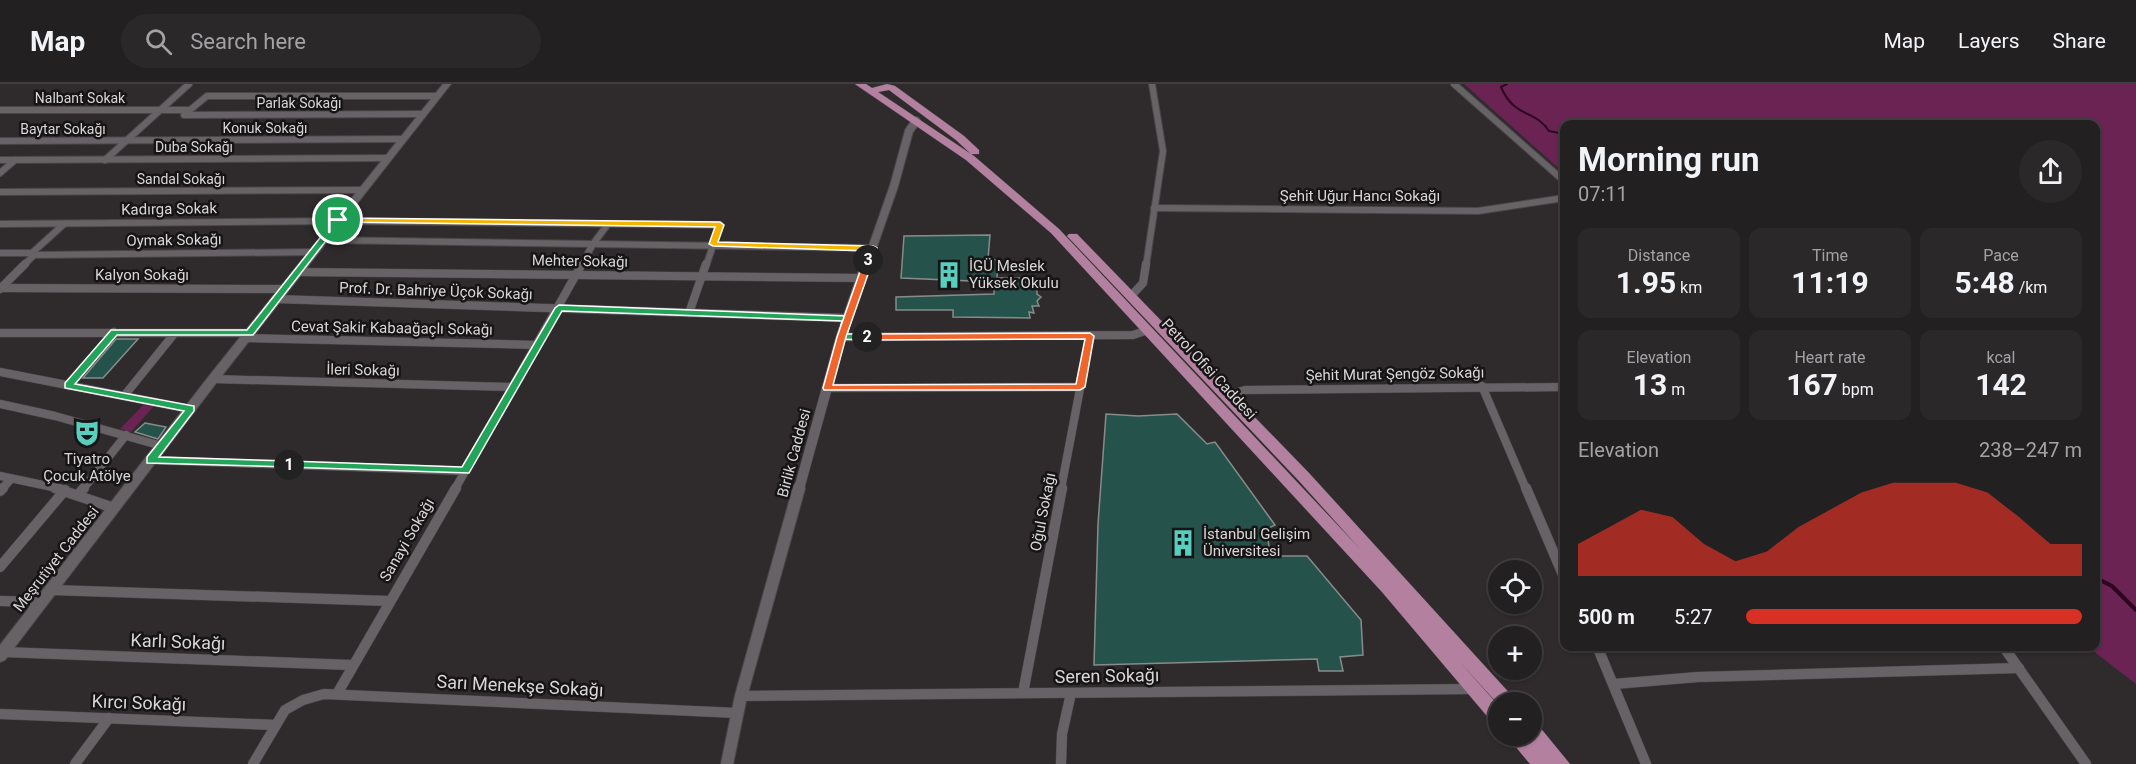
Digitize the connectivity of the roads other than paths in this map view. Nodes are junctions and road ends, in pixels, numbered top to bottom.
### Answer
1 (189, 84) edge
2 (447, 84) edge
3 (860, 84) edge
4 (1152, 84) edge
5 (1454, 84) edge
6 (874, 88) edge
7 (437, 96) junction
8 (0, 110) edge
9 (160, 110) junction
10 (190, 110) junction
11 (423, 114) junction
12 (916, 121) junction
13 (403, 139) junction
14 (127, 140) junction
15 (0, 141) edge
16 (388, 158) junction
17 (0, 160) edge
18 (15, 160) junction
19 (105, 160) junction
20 (0, 173) edge
21 (1560, 177) edge
22 (363, 190) junction
23 (0, 192) edge
24 (1560, 199) edge
25 (1154, 208) junction
26 (338, 220) junction
27 (0, 224) edge
28 (64, 224) junction
29 (608, 224) junction
30 (323, 240) junction
31 (593, 244) junction
32 (713, 244) junction
33 (873, 248) junction
34 (314, 252) junction
35 (0, 253) edge
36 (33, 254) junction
37 (297, 272) junction
38 (578, 275) junction
39 (703, 276) junction
40 (862, 278) junction
41 (0, 288) edge
42 (284, 289) junction
43 (1131, 296) junction
44 (276, 299) junction
45 (559, 308) junction
46 (689, 313) junction
47 (847, 318) junction
48 (1154, 327) junction
49 (114, 332) junction
50 (0, 333) edge
51 (174, 334) junction
52 (247, 336) junction
53 (1090, 336) junction
54 (841, 337) junction
55 (538, 345) junction
56 (0, 372) edge
57 (213, 380) junction
58 (69, 386) junction
59 (1482, 386) junction
60 (514, 387) junction
61 (1080, 387) junction
62 (1560, 387) edge
63 (827, 388) junction
64 (1227, 395) junction
65 (124, 396) junction
66 (0, 404) edge
67 (190, 409) junction
68 (126, 435) junction
69 (162, 446) junction
70 (151, 460) junction
71 (465, 471) junction
72 (0, 476) edge
73 (10, 480) junction
74 (65, 490) junction
75 (0, 491) edge
76 (78, 495) junction
77 (114, 508) junction
78 (0, 567) edge
79 (1560, 568) edge
80 (52, 590) junction
81 (0, 601) edge
82 (389, 601) junction
83 (43, 602) junction
84 (1599, 651) edge
85 (2007, 651) edge
86 (2, 654) edge
87 (351, 665) junction
88 (2019, 668) junction
89 (1614, 684) junction
90 (1473, 689) junction
91 (1498, 692) edge
92 (1023, 693) junction
93 (1071, 693) junction
94 (337, 694) junction
95 (741, 696) junction
96 (1488, 706) edge
97 (737, 713) junction
98 (0, 714) edge
99 (109, 718) junction
100 (276, 725) junction
101 (1542, 742) edge
102 (1525, 746) edge
103 (75, 764) edge
104 (253, 764) edge
105 (727, 764) edge
106 (1061, 764) edge
107 (1541, 764) edge
108 (1561, 764) edge
109 (1646, 764) edge
110 (2086, 764) edge

1 - 9 street
2 - 7 main road, Meşrutiyet Caddesi
3 - 6 main road, Petrol Ofisi Caddesi
4 - 25 street
5 - 21 street
6 - 12 main road, Petrol Ofisi Caddesi
6 - 43 main road, Petrol Ofisi Caddesi
7 - 10 street
7 - 11 main road, Meşrutiyet Caddesi
8 - 9 street, Nalbant Sokak
9 - 10 street, Nalbant Sokak
9 - 14 street
10 - 11 street, Parlak Sokağı
11 - 13 main road, Meşrutiyet Caddesi
12 - 33 street, Birlik Caddesi
12 - 48 main road, Petrol Ofisi Caddesi
13 - 14 street, Konuk Sokağı
13 - 16 main road, Meşrutiyet Caddesi
14 - 15 street, Baytar Sokağı
14 - 19 street
16 - 19 street, Duba Sokağı
16 - 22 main road, Meşrutiyet Caddesi
17 - 18 street, Duba Sokağı
18 - 19 street, Duba Sokağı
18 - 20 street
22 - 23 street, Sandal Sokağı
22 - 26 main road, Meşrutiyet Caddesi
24 - 25 street, Şehit Uğur Hancı Sokağı
25 - 43 street
26 - 28 street, Kadırga Sokak
26 - 29 street, Kadırga Sokak
26 - 30 main road, Meşrutiyet Caddesi
27 - 28 street, Kadırga Sokak
28 - 36 street
29 - 31 street, Sanayi Sokağı
29 - 32 street, Kadırga Sokak
30 - 31 street
30 - 34 main road, Meşrutiyet Caddesi
31 - 32 street
31 - 38 street, Sanayi Sokağı
32 - 33 street
32 - 39 street
33 - 40 street, Birlik Caddesi
34 - 36 street, Oymak Sokağı
34 - 37 main road, Meşrutiyet Caddesi
35 - 36 street, Oymak Sokağı
36 - 41 street
37 - 38 street, Mehter Sokağı
37 - 42 main road, Meşrutiyet Caddesi
38 - 39 street, Mehter Sokağı
38 - 45 street, Sanayi Sokağı
39 - 40 street, Mehter Sokağı
39 - 46 street
40 - 47 street, Birlik Caddesi
41 - 42 street, Kalyon Sokağı
42 - 44 main road, Meşrutiyet Caddesi
43 - 48 main road, Petrol Ofisi Caddesi
44 - 45 street, Prof. Dr. Bahriye Üçok Sokağı
44 - 52 main road, Meşrutiyet Caddesi
45 - 46 street, Prof. Dr. Bahriye Üçok Sokağı
45 - 55 street, Sanayi Sokağı
46 - 47 street, Prof. Dr. Bahriye Üçok Sokağı
47 - 54 street, Birlik Caddesi
48 - 53 street
48 - 64 main road, Petrol Ofisi Caddesi
48 - 90 main road, Petrol Ofisi Caddesi
49 - 50 street, Cevat Şakir Kabaağaçlı Sokağı
49 - 51 street, Cevat Şakir Kabaağaçlı Sokağı
49 - 58 street
51 - 52 street, Cevat Şakir Kabaağaçlı Sokağı
51 - 65 street
52 - 55 street, Cevat Şakir Kabaağaçlı Sokağı
52 - 57 main road, Meşrutiyet Caddesi
53 - 54 street
53 - 61 street, Oğul Sokağı
54 - 63 street, Birlik Caddesi
55 - 60 street, Sanayi Sokağı
56 - 58 street
57 - 60 street, İleri Sokağı
57 - 67 main road, Meşrutiyet Caddesi
58 - 65 street
59 - 62 street, Şehit Murat Şengöz Sokağı
59 - 64 street, Şehit Murat Şengöz Sokağı
59 - 79 street
60 - 71 street, Sanayi Sokağı
61 - 63 street
61 - 92 street, Oğul Sokağı
63 - 95 street, Birlik Caddesi
64 - 91 main road, Petrol Ofisi Caddesi
65 - 67 street
66 - 68 street
67 - 69 main road, Meşrutiyet Caddesi
68 - 69 street
68 - 76 street
69 - 70 main road, Meşrutiyet Caddesi
70 - 71 street
70 - 77 main road, Meşrutiyet Caddesi
71 - 82 street, Sanayi Sokağı
72 - 73 street
73 - 74 street
73 - 75 street
74 - 76 street
74 - 78 street
76 - 77 street
77 - 80 main road, Meşrutiyet Caddesi
80 - 82 street
80 - 83 main road, Meşrutiyet Caddesi
81 - 83 street
82 - 87 street, Sanayi Sokağı
83 - 86 main road, Meşrutiyet Caddesi
84 - 89 street
85 - 88 street
86 - 87 street, Karlı Sokağı
87 - 94 street, Sanayi Sokağı
88 - 89 street
88 - 110 street
89 - 109 street
90 - 93 street, Seren Sokağı
90 - 96 main road, Petrol Ofisi Caddesi
92 - 93 street, Seren Sokağı
92 - 95 street, Seren Sokağı
93 - 106 street
94 - 97 street, Sarı Menekşe Sokağı
94 - 100 street, Sarı Menekşe Sokağı
95 - 97 street, Birlik Caddesi
97 - 105 street, Birlik Caddesi
98 - 99 street, Kırcı Sokağı
99 - 100 street, Kırcı Sokağı
99 - 103 street
100 - 104 street
101 - 108 main road
102 - 107 main road

